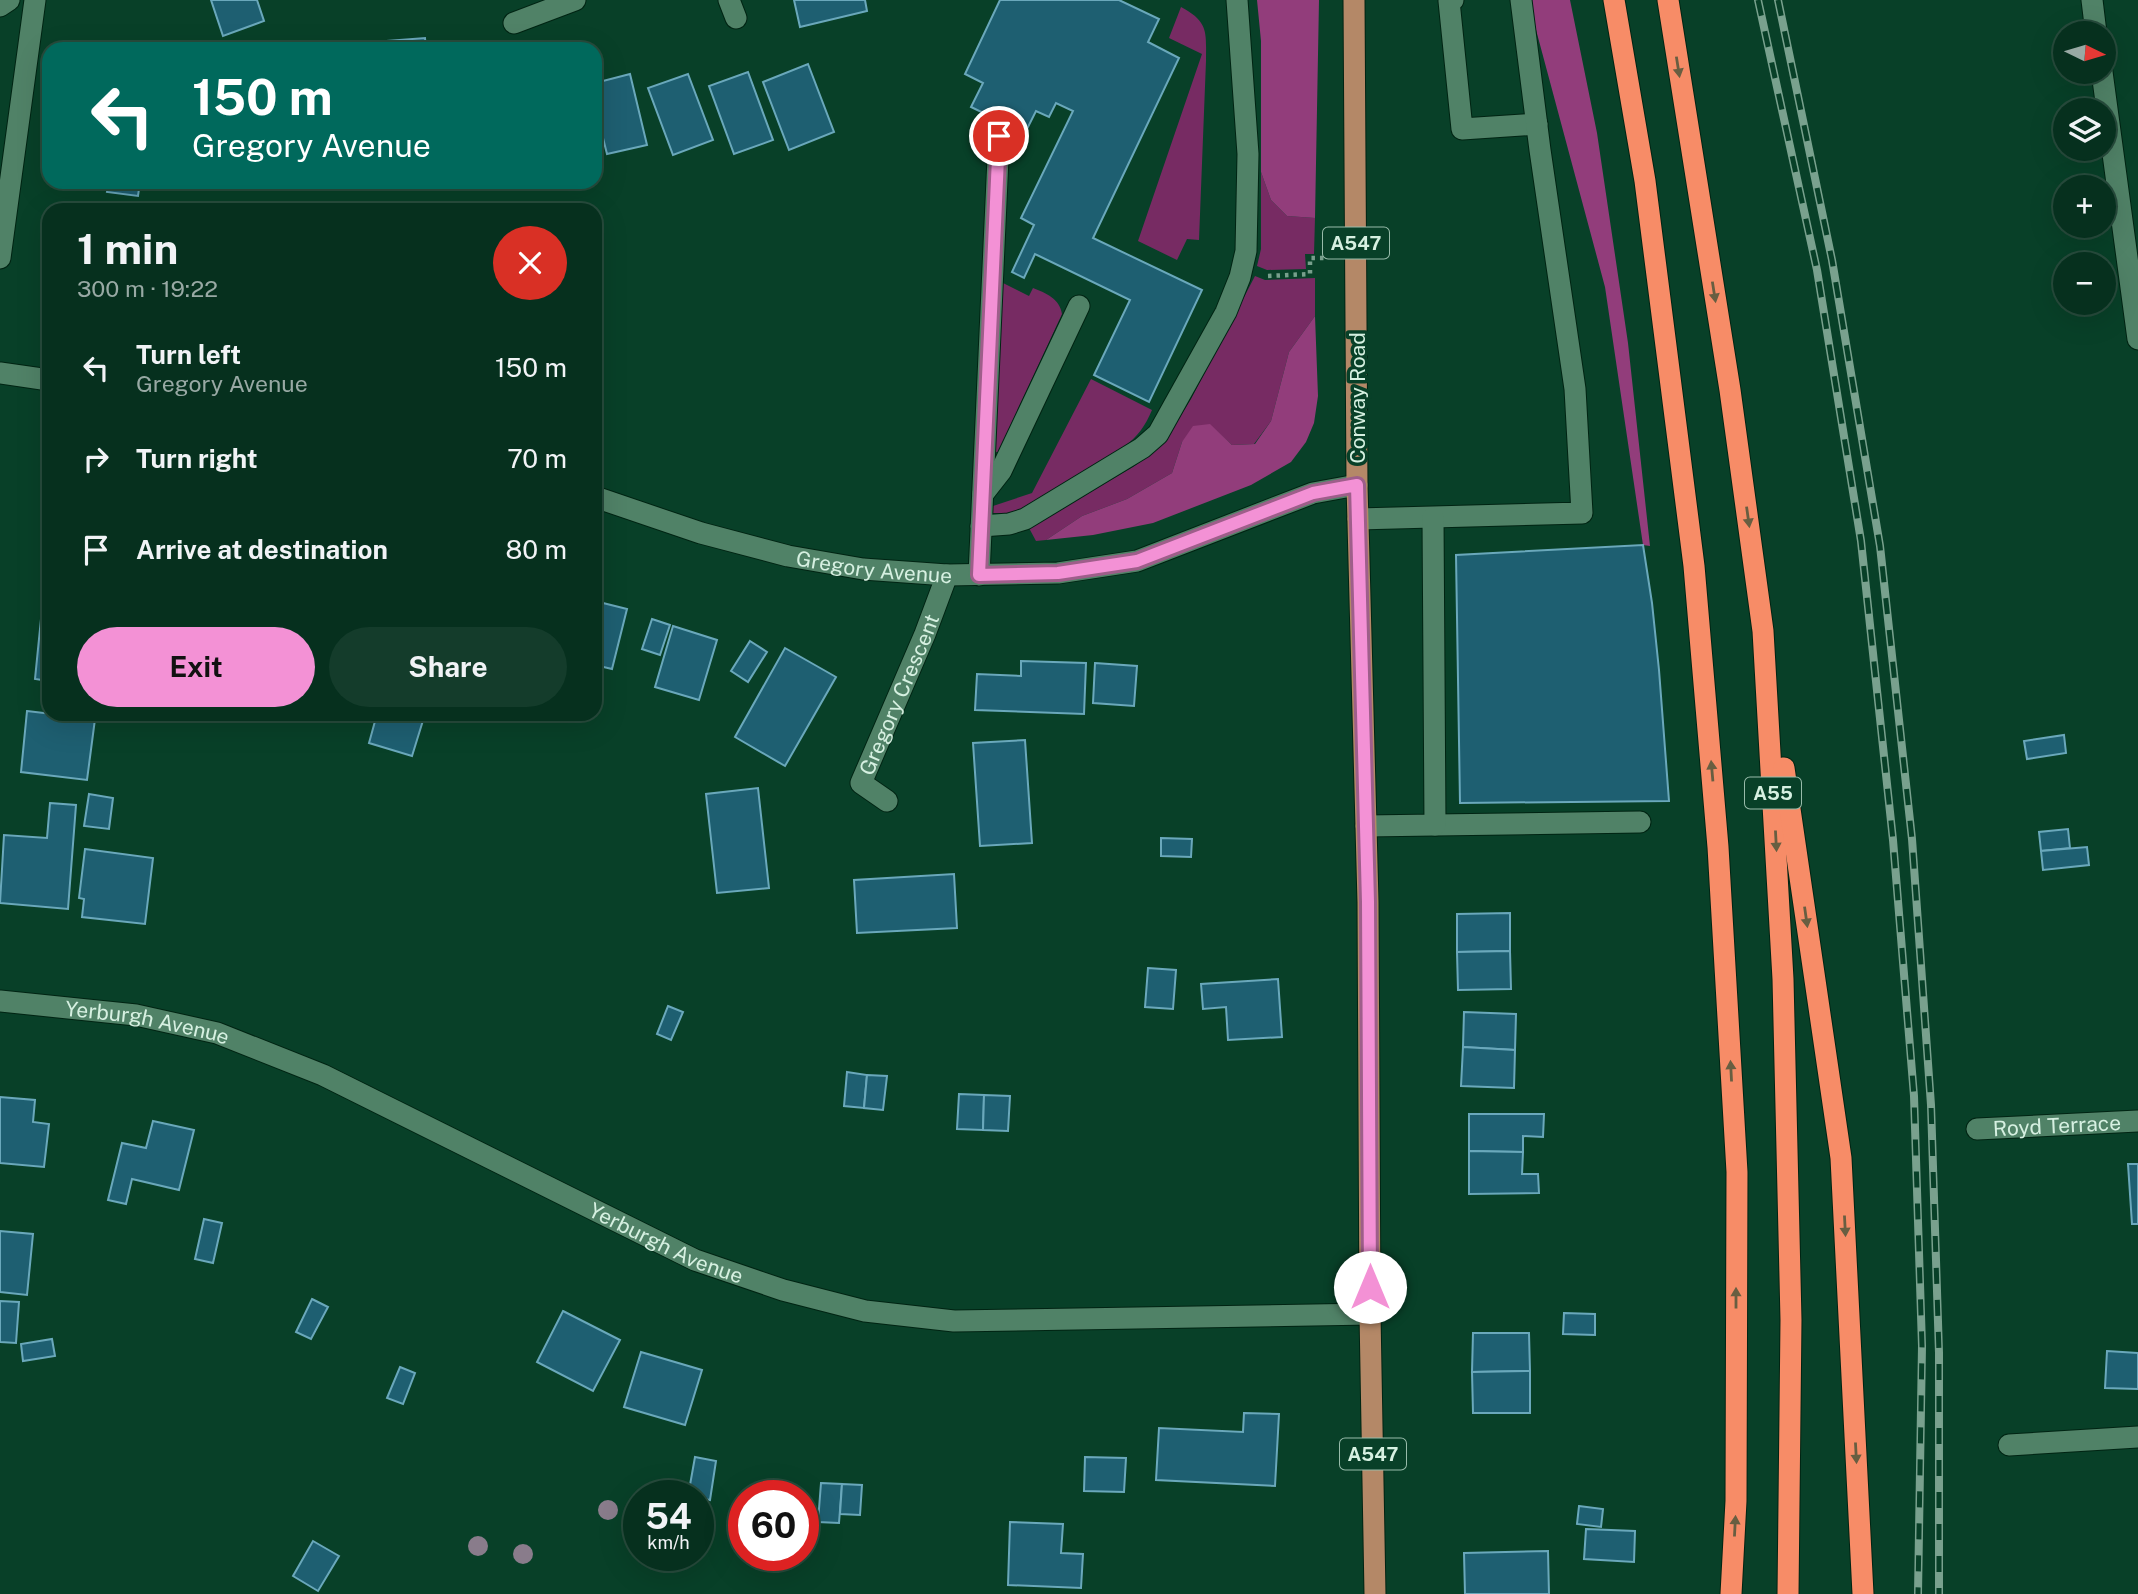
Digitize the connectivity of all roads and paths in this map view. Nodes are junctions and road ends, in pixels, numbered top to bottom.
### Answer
1 (9, 0) edge
2 (35, 0) edge
3 (575, 0) edge
4 (1237, 0) edge
5 (1354, 0) edge
6 (1453, 0) edge
7 (1521, 0) edge
8 (1614, 0) edge
9 (1668, 0) edge
10 (2092, 0) edge
11 (0, 6) edge
12 (2095, 21) edge
13 (514, 23) dead end
14 (2104, 84) edge
15 (1537, 124) junction
16 (999, 136) dead end
17 (0, 258) edge
18 (1310, 258) dead end
19 (2134, 275) edge
20 (1264, 276) dead end
21 (1079, 306) dead end
22 (2138, 339) edge
23 (0, 373) edge
24 (42, 379) edge
25 (1357, 485) junction
26 (983, 494) junction
27 (602, 499) edge
28 (1433, 518) junction
29 (1358, 519) junction
30 (981, 526) junction
31 (947, 575) junction
32 (979, 575) junction
33 (1763, 631) junction
34 (887, 801) dead end
35 (1640, 822) dead end
36 (1435, 825) junction
37 (1366, 826) junction
38 (0, 1001) edge
39 (2138, 1121) edge
40 (1977, 1129) dead end
41 (1370, 1314) junction
42 (2138, 1437) edge
43 (2009, 1445) dead end
44 (1375, 1594) edge
45 (1731, 1594) edge
46 (1788, 1594) edge
47 (1864, 1594) edge

1 - 11 street
2 - 17 street
3 - 13 street
4 - 30 street
5 - 25 main road, Conway Road / A547
6 - 15 street
7 - 15 street
45 -> 8 highway, A55
9 -> 33 highway, A55
10 - 12 street
14 - 19 street
15 - 28 street
16 - 26 street
18 - 20 path
19 - 22 street
21 - 26 street
23 - 24 street
25 - 29 main road, Conway Road / A547
25 - 32 street, Gregory Avenue
26 - 30 street
27 - 31 street, Gregory Avenue
28 - 29 street
28 - 36 street
29 - 37 main road, Conway Road / A547
30 - 32 street
31 - 32 street, Gregory Avenue
31 - 34 street, Gregory Crescent
33 -> 46 highway, A55
33 -> 47 highway
35 - 36 street
36 - 37 street
37 - 41 main road, Conway Road / A547
38 - 41 street, Yerburgh Avenue
39 - 40 street, Royd Terrace
41 - 44 main road, Conway Road / A547
42 - 43 street

